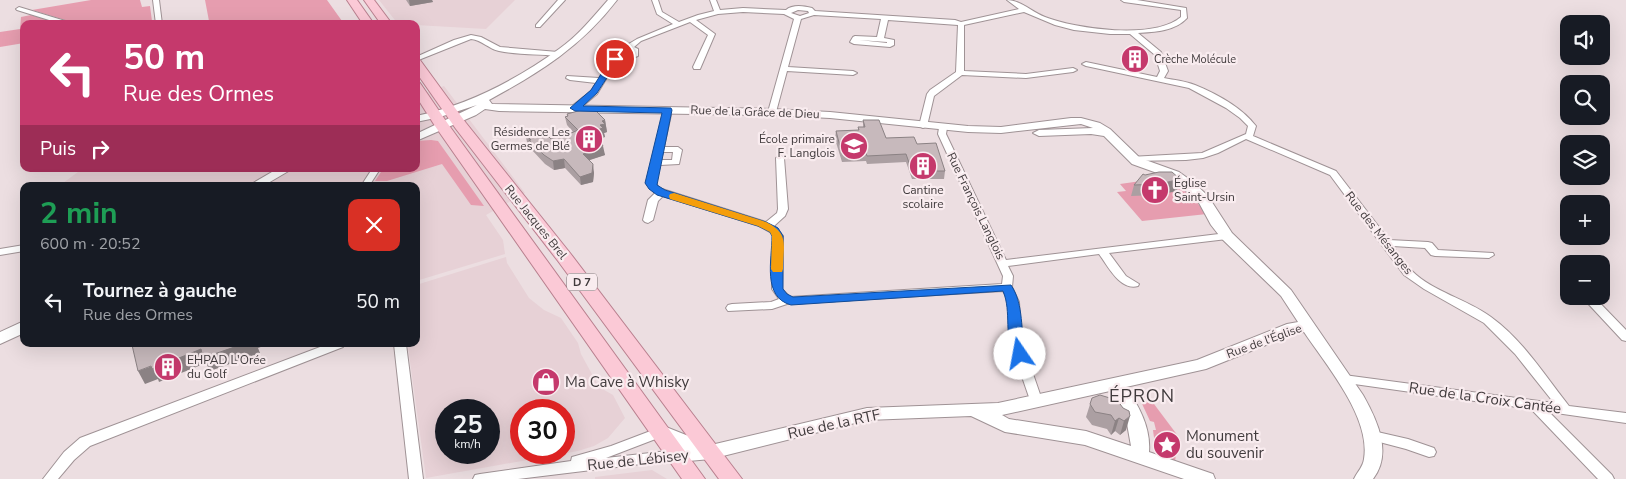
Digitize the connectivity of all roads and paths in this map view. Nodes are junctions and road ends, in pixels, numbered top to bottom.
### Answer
1 (156, 0) edge
2 (352, 0) edge
3 (369, 0) edge
4 (562, 0) edge
5 (613, 0) edge
6 (713, 0) edge
7 (1010, 0) edge
8 (1124, 0) edge
9 (655, 1) dead end
10 (19, 9) dead end
11 (1024, 10) junction
12 (718, 12) junction
13 (788, 12) junction
14 (813, 14) junction
15 (798, 18) junction
16 (885, 18) junction
17 (56, 20) edge
18 (158, 20) edge
19 (366, 20) edge
20 (384, 20) edge
21 (691, 20) junction
22 (678, 24) junction
23 (961, 24) junction
24 (538, 26) dead end
25 (1132, 32) junction
26 (880, 39) dead end
27 (626, 47) junction
28 (558, 54) junction
29 (420, 59) edge
30 (615, 59) junction
31 (420, 64) edge
32 (1086, 64) dead end
33 (697, 68) dead end
34 (784, 69) junction
35 (1073, 70) dead end
36 (960, 73) junction
37 (853, 74) dead end
38 (570, 78) dead end
39 (1160, 78) junction
40 (601, 82) junction
41 (420, 90) edge
42 (498, 93) junction
43 (483, 103) junction
44 (507, 107) junction
45 (575, 108) junction
46 (668, 110) junction
47 (772, 112) junction
48 (450, 119) junction
49 (420, 120) edge
50 (923, 126) junction
51 (942, 128) junction
52 (420, 136) edge
53 (1245, 136) junction
54 (658, 149) junction
55 (780, 158) dead end
56 (1133, 159) junction
57 (655, 163) junction
58 (280, 172) edge
59 (262, 182) edge
60 (661, 192) junction
61 (648, 220) dead end
62 (768, 226) junction
63 (1227, 236) junction
64 (1385, 243) junction
65 (20, 249) edge
66 (1102, 251) junction
67 (0, 252) edge
68 (1489, 255) dead end
69 (1004, 263) junction
70 (1134, 284) dead end
71 (1007, 287) junction
72 (786, 300) junction
73 (1595, 305) edge
74 (732, 308) dead end
75 (1308, 326) junction
76 (20, 328) edge
77 (1626, 337) edge
78 (0, 339) edge
79 (331, 347) edge
80 (400, 347) edge
81 (1344, 379) junction
82 (1114, 384) junction
83 (1036, 400) junction
84 (1536, 407) junction
85 (974, 410) junction
86 (1566, 410) junction
87 (1626, 418) edge
88 (661, 432) junction
89 (1373, 436) junction
90 (718, 451) junction
91 (1429, 452) dead end
92 (677, 455) junction
93 (1139, 457) junction
94 (543, 472) edge
95 (1183, 475) edge
96 (50, 479) edge
97 (416, 479) edge
98 (480, 479) edge
99 (694, 479) edge
100 (731, 479) edge
101 (1206, 479) edge
102 (1363, 479) edge
103 (1607, 479) edge

1 - 18 street
2 - 19 main road
3 - 20 main road
4 - 24 street
5 - 28 street
6 - 12 street
7 - 11 street
8 - 25 street
9 - 22 street
10 - 17 street
11 - 23 street
11 - 25 street
12 - 13 street
12 - 21 street
13 - 14 street
13 - 15 street
14 - 15 street
14 - 16 street
15 - 34 street
16 - 23 street
16 - 26 street
21 - 22 street
21 - 33 street
22 - 27 street
23 - 36 street
25 - 39 street
27 - 30 street
27 - 30 street
28 - 29 street
28 - 42 street
30 - 40 street
31 - 48 main road, Rue Jacques Brel / D 7
32 - 39 street
34 - 37 street
34 - 47 street
35 - 36 street
36 - 50 street
38 - 40 street
39 - 53 street
40 - 45 street
41 - 48 main road, Rue Jacques Brel / D 7
42 - 43 street
42 - 44 street
43 - 44 street
43 - 48 street
43 - 48 street
44 - 45 street, Rue de la Grâce de Dieu
45 - 46 street, Rue de la Grâce de Dieu
46 - 47 street, Rue de la Grâce de Dieu
46 - 54 street
47 - 50 street, Rue de la Grâce de Dieu
48 - 49 street
48 - 52 street
48 - 88 main road, Rue Jacques Brel / D 7
48 - 90 main road, Rue Jacques Brel / D 7
50 - 51 street, Rue de la Grâce de Dieu
51 - 56 street, Rue de la Grâce de Dieu
51 - 69 street, Rue François Langlois
53 - 56 street
53 - 64 street, Rue des Mésanges
54 - 57 street
54 - 57 street
55 - 62 street
56 - 63 street, Rue de l'Église
57 - 60 street
58 - 59 street
60 - 61 street
60 - 62 street
62 - 72 street
63 - 66 street
63 - 75 street, Rue de l'Église
64 - 68 street
64 - 86 street, Rue des Mésanges
65 - 67 street
66 - 69 street
66 - 70 street
69 - 71 street, Rue François Langlois
71 - 72 street
71 - 83 street, Rue François Langlois
72 - 74 street
73 - 77 street
75 - 81 street
75 - 82 street, Rue de l'Église
76 - 78 street
79 - 96 street
80 - 97 street
81 - 84 street, Rue de la Croix Cantée
81 - 89 street
82 - 83 street, Rue de l'Église
82 - 93 street
83 - 85 street, Rue de la RTF
84 - 86 street, Rue de la Croix Cantée
84 - 103 street
85 - 90 street, Rue de la RTF
85 - 93 street
86 - 87 street, Rue de la Croix Cantée
88 - 90 street
88 - 92 main road, Rue Jacques Brel / D 7
88 - 94 street, Rue de Lébisey
89 - 91 street
89 - 102 street
90 - 92 street, Rue de Lébisey
90 - 100 main road, D 7
92 - 94 street, Rue de Lébisey
92 - 99 main road, D 7
93 - 95 street
94 - 98 street, Rue de Lébisey
95 - 101 street

